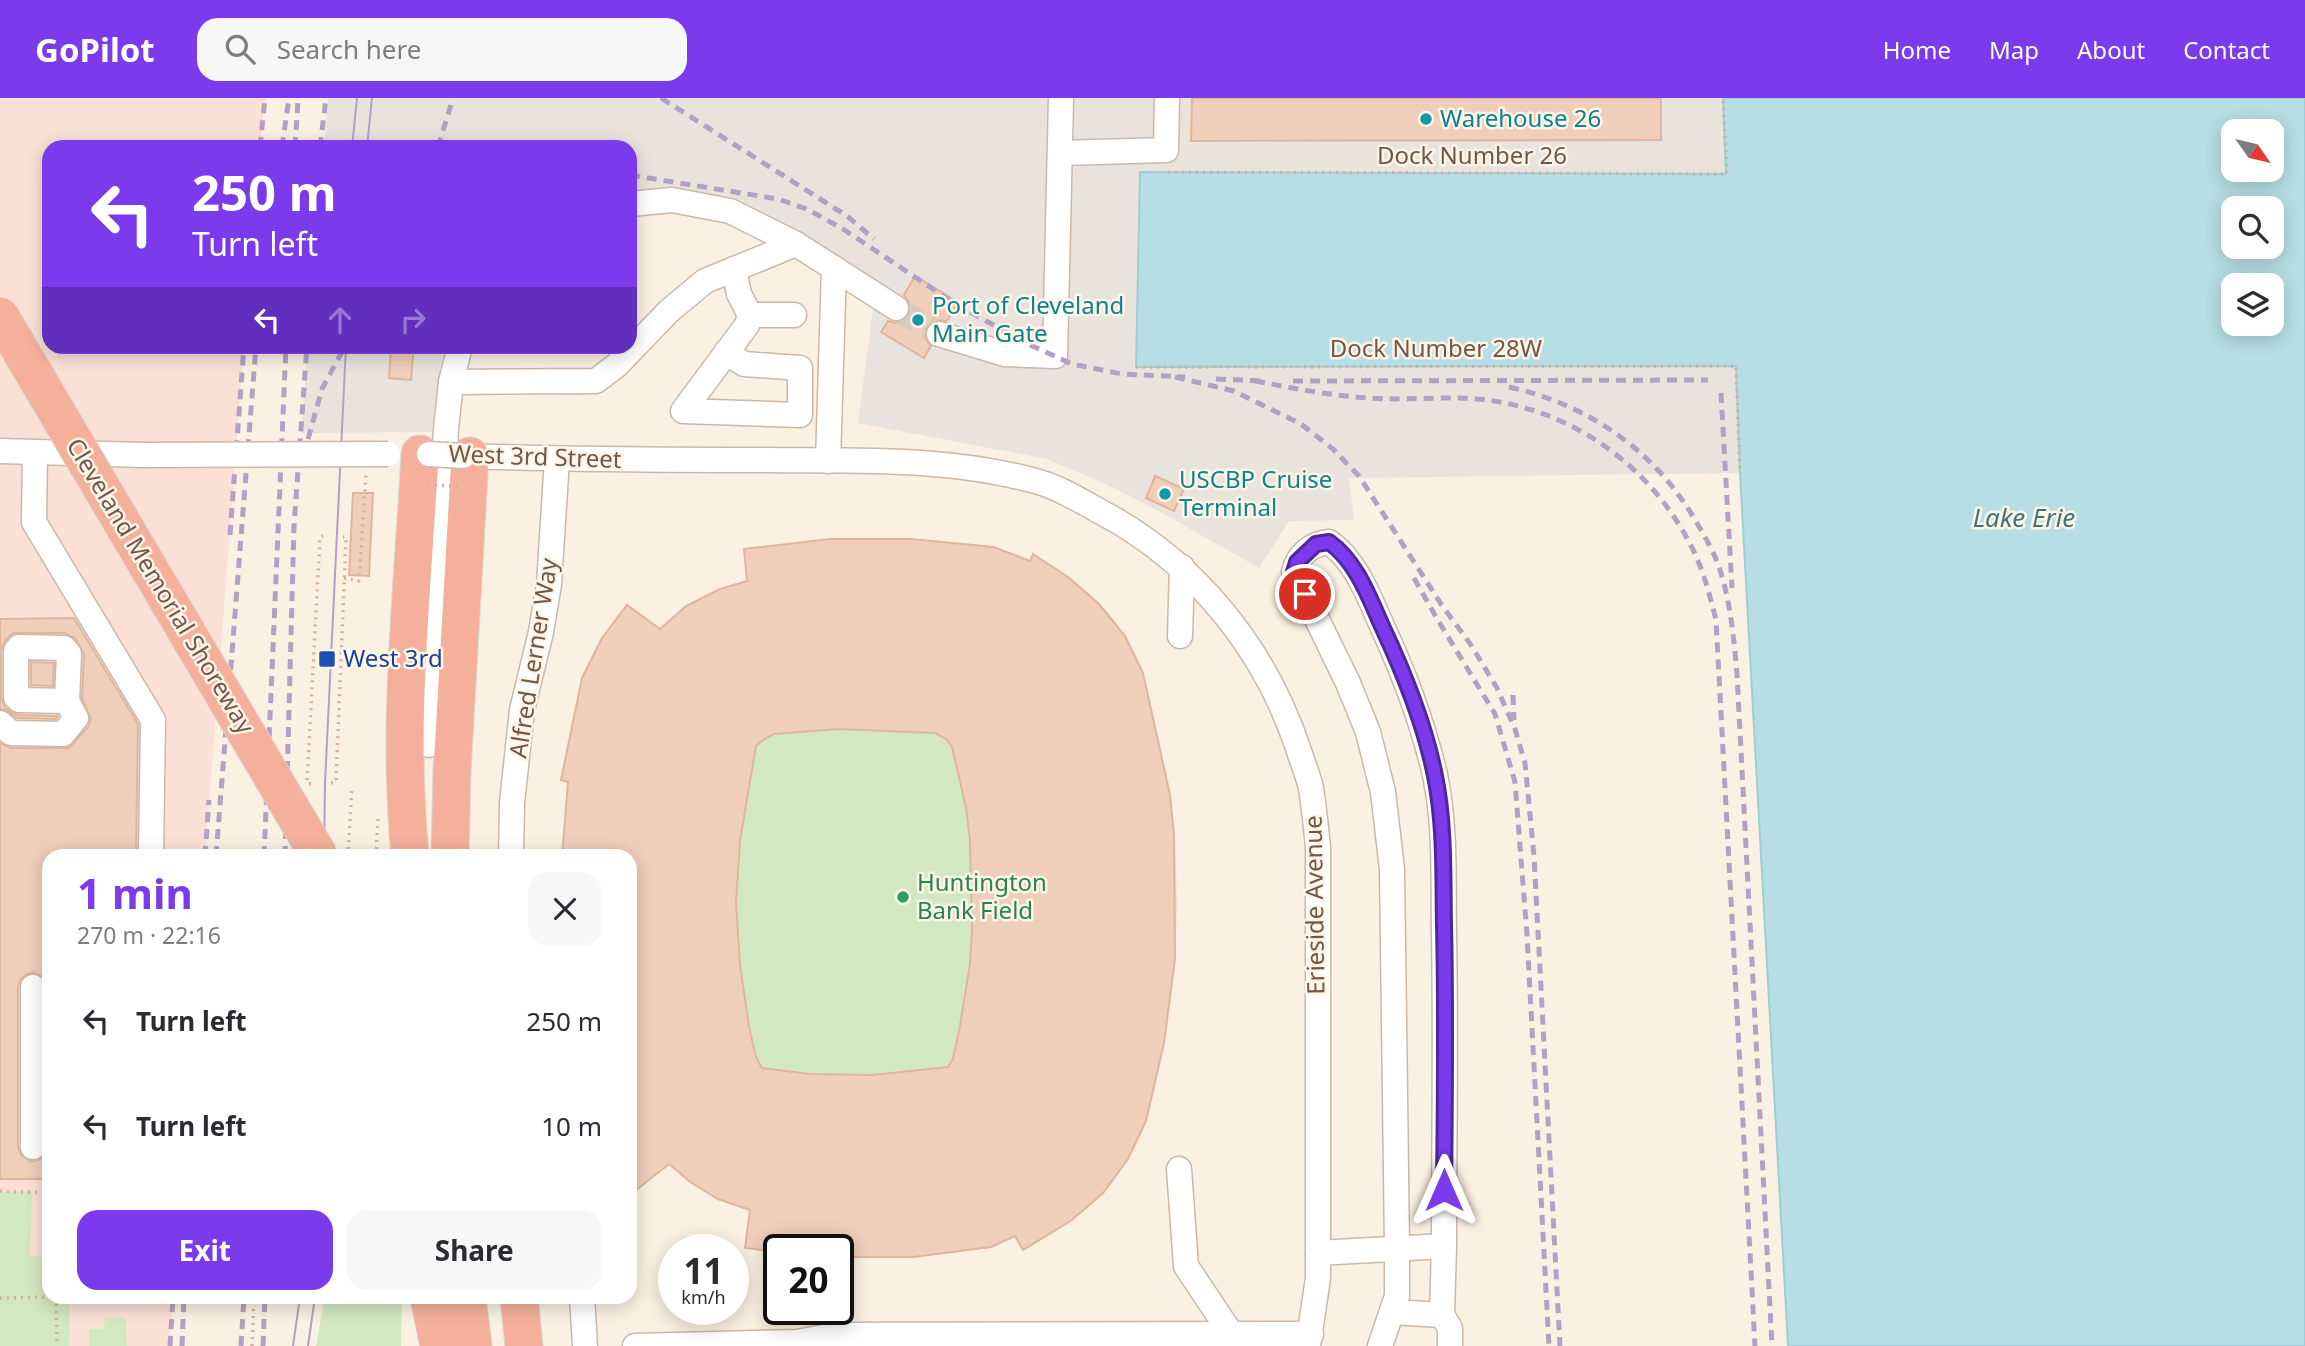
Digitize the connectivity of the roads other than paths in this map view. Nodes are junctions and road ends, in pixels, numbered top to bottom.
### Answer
1 (1061, 98) edge
2 (1167, 98) edge
3 (1060, 153) junction
4 (637, 203) edge
5 (796, 244) junction
6 (834, 268) junction
7 (734, 269) junction
8 (896, 308) tunnel mouth
9 (750, 314) junction
10 (794, 315) dead end
11 (0, 316) edge
12 (939, 334) tunnel mouth
13 (637, 344) edge
14 (726, 352) junction
15 (458, 354) edge
16 (628, 354) edge
17 (0, 365) edge
18 (451, 382) junction
19 (0, 451) edge
20 (35, 452) junction
21 (557, 459) junction
22 (828, 461) junction
23 (416, 462) junction
24 (464, 466) junction
25 (1066, 493) joint
26 (1182, 567) junction
27 (1180, 636) dead end
28 (67, 701) junction
29 (3, 730) edge
30 (429, 746) junction
31 (151, 849) edge
32 (286, 849) edge
33 (315, 849) edge
34 (409, 849) edge
35 (424, 849) edge
36 (438, 849) edge
37 (450, 849) edge
38 (511, 849) edge
39 (33, 987) dead end
40 (33, 1147) dead end
41 (1179, 1169) dead end
42 (1444, 1246) junction
43 (1397, 1247) junction
44 (1318, 1253) junction
45 (430, 1304) edge
46 (468, 1304) edge
47 (494, 1304) edge
48 (520, 1304) edge
49 (582, 1304) edge
50 (1392, 1312) junction
51 (1442, 1315) junction
52 (1232, 1335) junction
53 (1309, 1340) edge
54 (797, 1344) edge
55 (439, 1346) edge
56 (473, 1346) edge
57 (498, 1346) edge
58 (524, 1346) edge
59 (585, 1346) edge
60 (635, 1346) edge
61 (1380, 1346) edge
62 (1450, 1346) edge

1 - 3 street
2 - 3 street
3 - 12 street
4 - 5 street
5 - 6 street
5 - 7 street
6 - 8 street
6 - 22 street
7 - 9 street
7 - 13 street
9 - 10 street
9 - 14 street
11 - 33 highway, Cleveland Memorial Shoreway, bridge
14 - 14 street
15 - 18 street
16 - 18 street
17 - 32 highway, Cleveland Memorial Shoreway
18 - 30 street
19 - 20 street, West 3rd Street
20 - 23 street, West 3rd Street, bridge
20 - 31 street
21 - 22 street, West 3rd Street
21 - 24 street, West 3rd Street
21 - 38 street, Alfred Lerner Way
22 - 25 street, West 3rd Street
23 - 24 street, West 3rd Street, bridge
23 - 34 highway
24 - 37 highway
25 - 26 street, Erieside Avenue
26 - 27 street
26 - 44 street, Erieside Avenue
28 - 28 street
28 - 29 street
30 - 35 highway
30 - 36 highway
39 - 40 street
41 - 52 street
42 - 43 street
42 - 43 street
42 - 51 street
43 - 44 street
43 - 50 street
44 - 53 street, Erieside Avenue
45 - 55 highway
46 - 56 highway
47 - 57 highway
48 - 58 highway
49 - 59 street
50 - 51 street
50 - 61 street
51 - 62 street
52 - 53 street, Erieside Avenue
52 - 54 street, Erieside Avenue
54 - 60 street, Erieside Avenue

